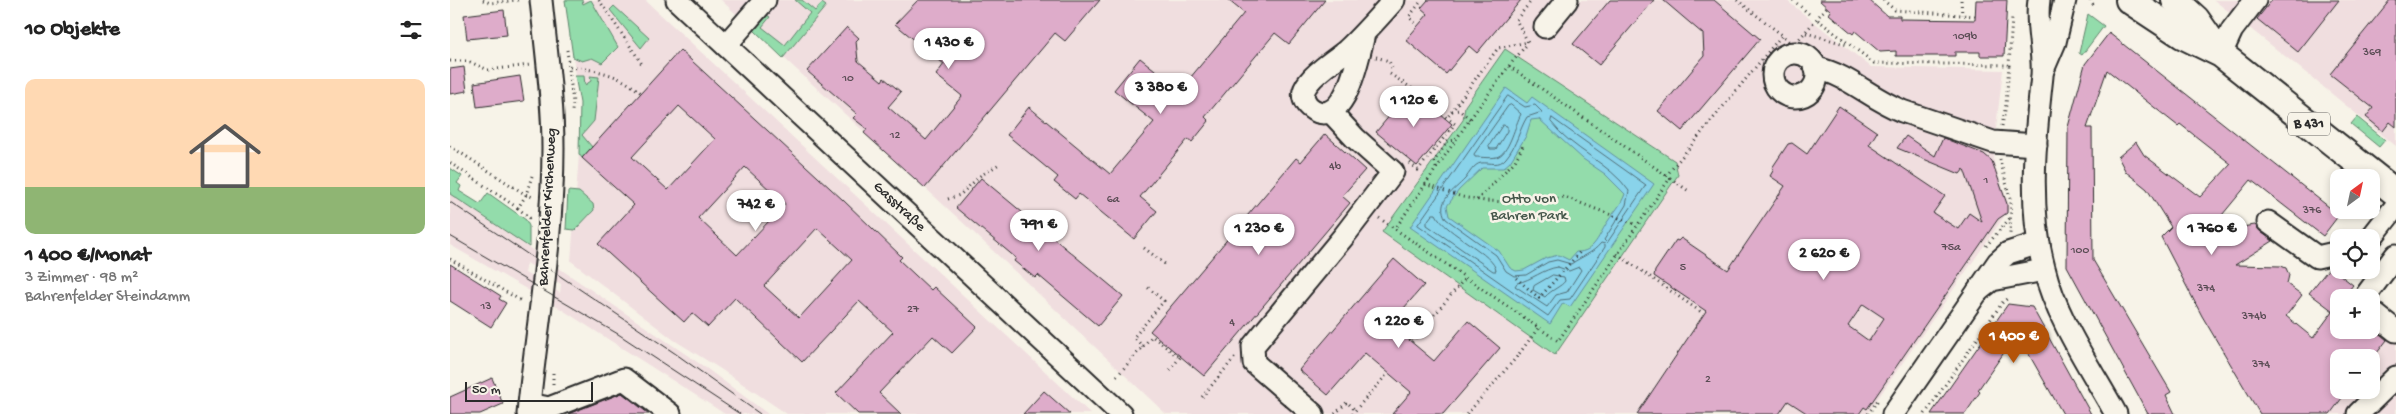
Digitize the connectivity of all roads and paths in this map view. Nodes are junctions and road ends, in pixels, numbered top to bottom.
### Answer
1 (483, 0) edge
2 (518, 0) edge
3 (541, 0) edge
4 (599, 0) edge
5 (677, 0) edge
6 (765, 0) edge
7 (1394, 0) edge
8 (1422, 0) edge
9 (1532, 0) edge
10 (1567, 0) edge
11 (1793, 0) edge
12 (1883, 0) edge
13 (1961, 0) edge
14 (2066, 0) edge
15 (2090, 0) edge
16 (2130, 0) edge
17 (2175, 0) edge
18 (2255, 0) edge
19 (1739, 1) edge
20 (2038, 3) edge
21 (1827, 8) dead end
22 (2095, 8) dead end
23 (1810, 14) dead end
24 (1962, 15) junction
25 (1975, 16) dead end
26 (2012, 18) dead end
27 (1818, 20) junction
28 (1415, 23) dead end
29 (1545, 27) joint
30 (1364, 34) junction
31 (1782, 35) junction
32 (1528, 42) junction
33 (1799, 44) junction
34 (726, 45) junction
35 (1852, 46) junction
36 (2221, 54) junction
37 (450, 62) edge
38 (642, 64) dead end
39 (2009, 65) junction
40 (527, 66) dead end
41 (1509, 66) junction
42 (570, 68) dead end
43 (1816, 68) junction
44 (2042, 73) junction
45 (1390, 74) dead end
46 (641, 93) dead end
47 (1452, 111) junction
48 (1330, 112) junction
49 (1447, 118) junction
50 (1470, 120) junction
51 (2000, 134) dead end
52 (1456, 140) junction
53 (2036, 145) junction
54 (450, 146) edge
55 (1523, 146) dead end
56 (1437, 148) junction
57 (1441, 151) junction
58 (2000, 152) dead end
59 (1405, 160) dead end
60 (450, 163) edge
61 (1001, 163) dead end
62 (1436, 169) junction
63 (1666, 176) junction
64 (1670, 178) junction
65 (1425, 184) junction
66 (1690, 192) dead end
67 (2396, 193) edge
68 (948, 199) dead end
69 (551, 200) junction
70 (1477, 200) junction
71 (2396, 206) edge
72 (518, 208) dead end
73 (2268, 222) dead end
74 (1637, 225) junction
75 (2378, 229) edge
76 (2010, 239) dead end
77 (2039, 243) junction
78 (1144, 248) dead end
79 (1580, 252) dead end
80 (1617, 254) junction
81 (2330, 254) edge
82 (2396, 255) edge
83 (450, 259) edge
84 (1165, 264) dead end
85 (2044, 270) junction
86 (1466, 277) junction
87 (1516, 278) dead end
88 (1146, 286) dead end
89 (2371, 289) edge
90 (1976, 293) junction
91 (2015, 296) dead end
92 (524, 302) dead end
93 (1701, 312) dead end
94 (2380, 318) edge
95 (1539, 327) junction
96 (2396, 331) edge
97 (1412, 342) dead end
98 (1252, 346) junction
99 (1143, 347) junction
100 (1170, 370) dead end
101 (1388, 373) dead end
102 (1117, 376) dead end
103 (2396, 377) edge
104 (1202, 397) dead end
105 (528, 409) edge
106 (1355, 410) junction
107 (670, 414) edge
108 (1121, 414) edge
109 (1313, 414) edge
110 (1335, 414) edge
111 (1352, 414) edge
112 (1467, 414) edge
113 (1893, 414) edge
114 (1925, 414) edge
115 (2116, 414) edge
116 (2358, 414) edge

1 - 2 path
3 - 69 street, Bahrenfelder Kirchenweg
4 - 38 path
5 - 34 street, Gasstraße
6 - 34 street
7 - 30 street
8 - 28 path
9 - 32 path
10 - 29 street
11 - 23 path
12 - 24 path
13 - 24 path
14 - 44 street
15 - 22 path
16 - 36 main road, B 431
17 - 36 main road, B 431
18 - 36 street
19 - 31 path
20 - 44 street
21 - 27 path
24 - 25 path
26 - 39 path
27 - 33 path
27 - 35 path
29 - 32 path
30 - 48 street
30 - 48 street
31 - 33 path
31 - 63 path
32 - 41 path
32 - 47 path
33 - 35 path
33 - 43 street
33 - 43 street
34 - 108 street, Gasstraße
35 - 39 path
36 - 67 main road, B 431
37 - 40 path
39 - 51 path
41 - 50 path
41 - 63 path
42 - 46 path
43 - 53 street
44 - 53 street
45 - 49 path
47 - 49 path
47 - 50 path
48 - 98 street
49 - 56 path
50 - 52 path
52 - 57 path
52 - 62 path
53 - 77 street
54 - 69 path
55 - 70 path
56 - 57 path
56 - 59 path
57 - 62 path
58 - 76 path
60 - 72 path
61 - 68 path
62 - 65 path
63 - 64 path
64 - 66 path
64 - 74 path
65 - 70 path
65 - 86 path
69 - 105 street, Bahrenfelder Kirchenweg
70 - 74 path
71 - 75 street
73 - 81 street
74 - 80 path
77 - 85 street
77 - 90 street
78 - 84 path
79 - 87 path
80 - 93 path
80 - 95 path
82 - 89 street
83 - 92 path
85 - 90 street
85 - 115 street
86 - 95 path
86 - 97 path
88 - 99 path
90 - 113 street
91 - 114 path
94 - 96 street
95 - 112 path
98 - 104 path
98 - 109 street
99 - 100 path
99 - 102 path
101 - 106 path
103 - 116 street
105 - 107 street
106 - 110 path
106 - 111 path

